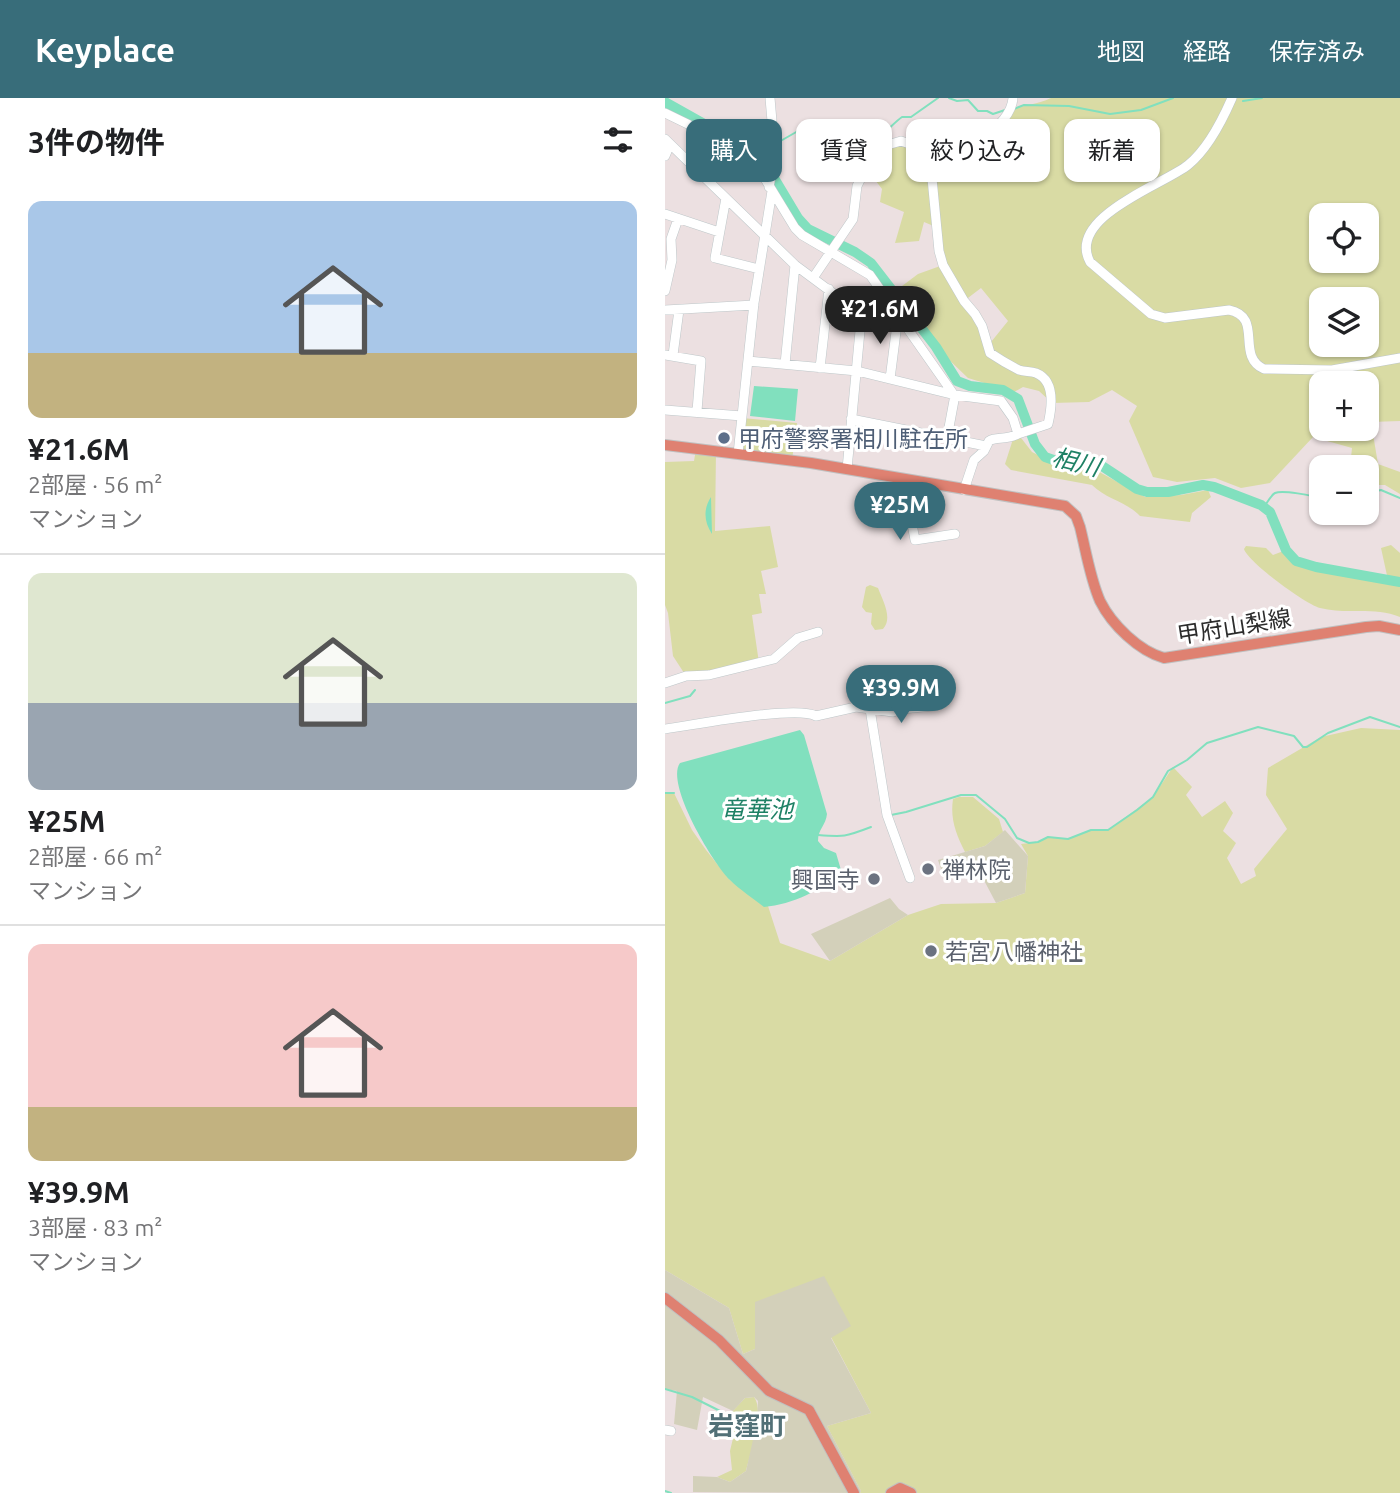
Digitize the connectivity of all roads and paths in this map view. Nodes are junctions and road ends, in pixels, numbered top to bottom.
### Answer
1 (770, 98) edge
2 (1232, 98) edge
3 (1012, 105) edge
4 (665, 113) edge
5 (1001, 119) edge
6 (668, 141) edge
7 (906, 143) edge
8 (665, 156) edge
9 (932, 182) edge
10 (770, 186) junction
11 (726, 198) junction
12 (665, 214) edge
13 (678, 219) junction
14 (719, 232) junction
15 (764, 234) junction
16 (834, 250) junction
17 (795, 265) junction
18 (759, 269) junction
19 (813, 278) junction
20 (828, 289) junction
21 (665, 291) edge
22 (754, 305) junction
23 (665, 310) edge
24 (679, 310) junction
25 (898, 316) junction
26 (669, 355) edge
27 (1400, 358) edge
28 (748, 361) junction
29 (785, 364) junction
30 (820, 368) junction
31 (857, 372) junction
32 (890, 379) junction
33 (954, 393) junction
34 (665, 410) edge
35 (697, 411) junction
36 (742, 416) junction
37 (851, 419) junction
38 (1018, 434) junction
39 (947, 438) junction
40 (665, 445) edge
41 (986, 446) junction
42 (739, 454) junction
43 (847, 469) junction
44 (907, 481) junction
45 (964, 490) junction
46 (955, 534) dead end
47 (1400, 630) edge
48 (818, 632) dead end
49 (665, 683) edge
50 (933, 706) dead end
51 (870, 709) junction
52 (665, 729) edge
53 (910, 878) dead end
54 (665, 1298) edge
55 (853, 1493) edge
56 (891, 1493) edge
57 (911, 1493) edge

1 - 10 street
2 - 27 street
3 - 5 street
4 - 10 street
6 - 8 street
6 - 11 street
7 - 16 street
9 - 38 street
10 - 15 street
10 - 16 street
11 - 14 street
11 - 15 street
12 - 13 street
13 - 14 street
13 - 21 street
14 - 18 street
15 - 17 street
15 - 18 street
16 - 19 street
16 - 25 street
17 - 19 street
17 - 29 street
18 - 22 street
19 - 20 street
20 - 30 street
20 - 31 street
22 - 24 street
22 - 28 street
23 - 24 street
24 - 26 street
25 - 32 street
25 - 33 street
26 - 35 street
28 - 29 street
28 - 36 street
29 - 30 street
30 - 31 street
31 - 32 street
31 - 37 street
32 - 33 street
33 - 38 street
33 - 39 street
34 - 35 street
35 - 36 street
36 - 42 street
37 - 39 street
37 - 43 street
38 - 41 street
39 - 41 street
40 - 42 main road, 甲府山梨線
41 - 45 street
42 - 43 main road, 甲府山梨線
43 - 44 main road, 甲府山梨線
44 - 45 main road, 甲府山梨線
44 - 46 street
45 - 47 main road, 甲府山梨線
48 - 49 street
50 - 51 street
51 - 52 street
51 - 53 street
54 - 55 main road
56 - 57 main road

